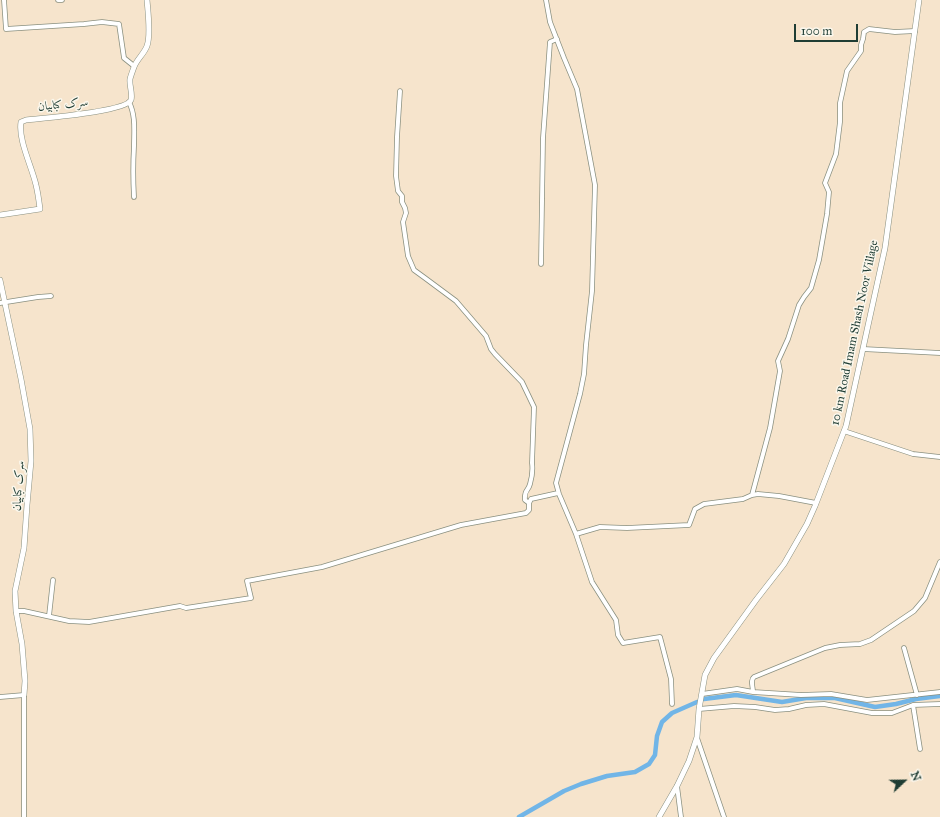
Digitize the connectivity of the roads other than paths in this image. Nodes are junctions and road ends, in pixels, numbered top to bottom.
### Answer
1 (4, 0) edge
2 (58, 0) edge
3 (62, 0) edge
4 (147, 0) edge
5 (546, 0) edge
6 (919, 0) edge
7 (915, 31) junction
8 (557, 39) junction
9 (134, 66) junction
10 (400, 91) dead end
11 (129, 102) junction
12 (134, 197) dead end
13 (0, 215) edge
14 (541, 264) dead end
15 (0, 280) edge
16 (52, 296) dead end
17 (2, 302) edge
18 (863, 349) junction
19 (940, 353) edge
20 (844, 430) junction
21 (940, 457) edge
22 (558, 493) junction
23 (752, 495) junction
24 (529, 503) junction
25 (816, 503) junction
26 (576, 534) junction
27 (940, 562) edge
28 (53, 580) dead end
29 (16, 611) junction
30 (48, 616) junction
31 (904, 648) dead end
32 (753, 692) junction
33 (940, 692) edge
34 (702, 694) junction
35 (24, 695) junction
36 (917, 695) junction
37 (0, 697) edge
38 (672, 704) dead end
39 (940, 704) edge
40 (913, 705) junction
41 (698, 709) junction
42 (697, 737) junction
43 (920, 749) dead end
44 (677, 786) junction
45 (24, 817) edge
46 (659, 817) edge
47 (681, 817) edge
48 (724, 817) edge

1 - 9 street
2 - 3 street
4 - 9 street
5 - 8 street
6 - 7 street, 10 km Road Imam Shash Noor Village
7 - 18 street, 10 km Road Imam Shash Noor Village
7 - 23 street
8 - 14 street
8 - 22 street
9 - 11 street
10 - 24 street
11 - 12 street
11 - 13 street, سرک کبابیان
15 - 17 street, سرک کبابیان
16 - 17 street
17 - 29 street, سرک کبابیان
18 - 19 street
18 - 20 street, 10 km Road Imam Shash Noor Village
20 - 21 street
20 - 25 street, 10 km Road Imam Shash Noor Village
22 - 24 street
22 - 26 street
23 - 25 street
23 - 26 street
24 - 30 street
25 - 34 street, 10 km Road Imam Shash Noor Village
26 - 38 street
27 - 32 street
28 - 30 street
29 - 30 street
29 - 35 street, سرک کبابیان
31 - 36 street
32 - 34 street
32 - 36 street
33 - 36 street
34 - 41 street, 10 km Road Imam Shash Noor Village
35 - 37 street
35 - 45 street
39 - 40 street
40 - 41 street
40 - 43 street
41 - 42 street, 10 km Road Imam Shash Noor Village
42 - 44 street, 10 km Road Imam Shash Noor Village
42 - 48 street
44 - 46 street, 10 km Road Imam Shash Noor Village
44 - 47 street

